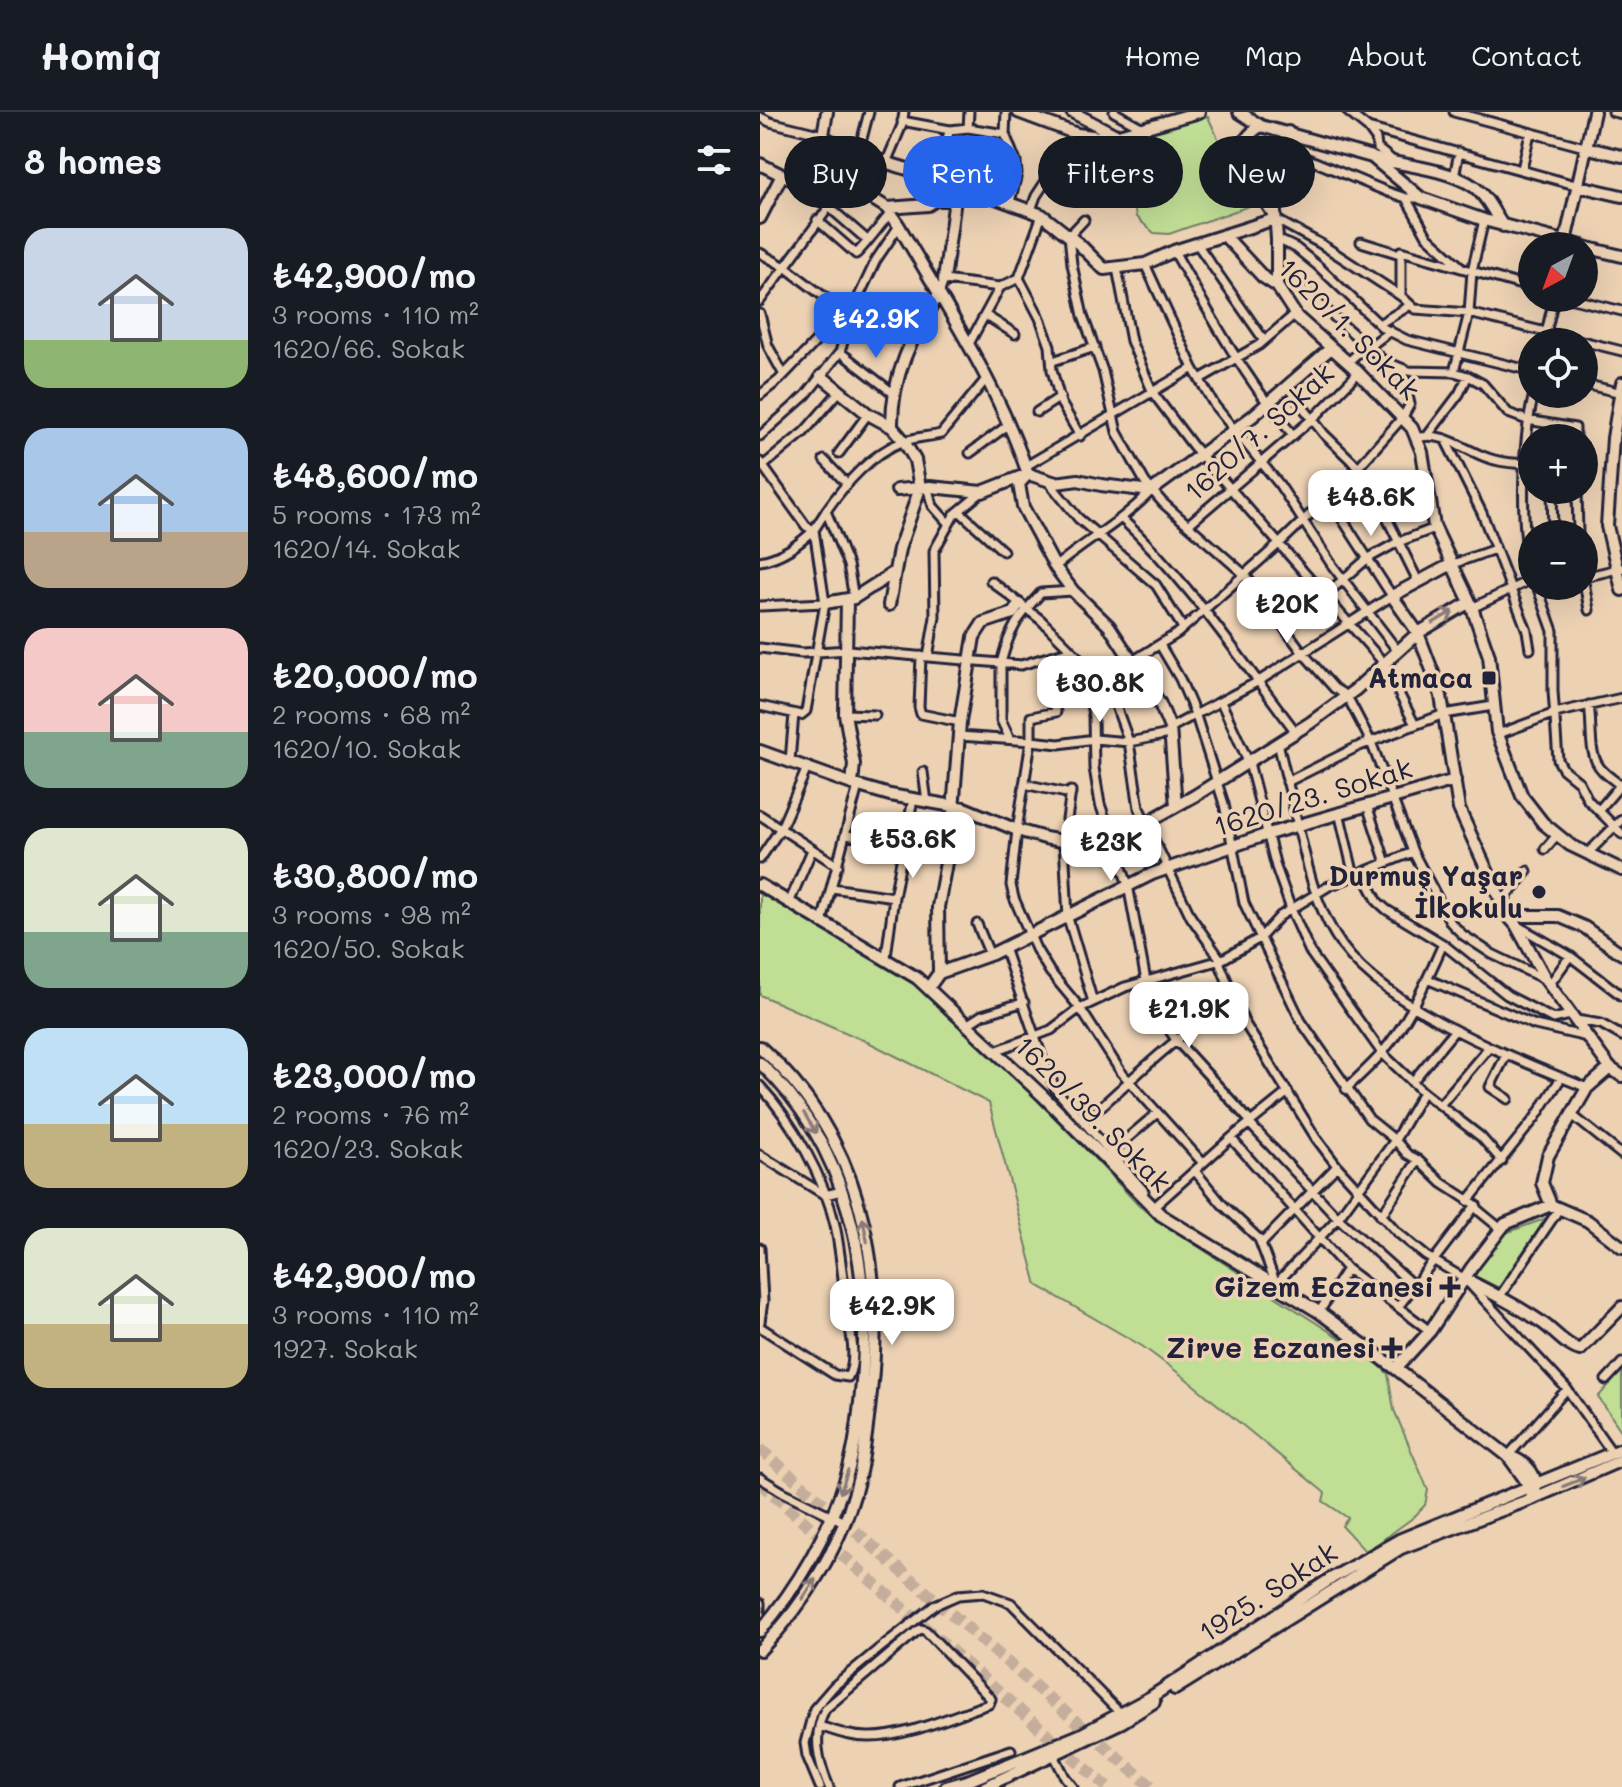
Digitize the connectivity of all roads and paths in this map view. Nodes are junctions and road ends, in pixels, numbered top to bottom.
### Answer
1 (827, 112) edge
2 (869, 112) edge
3 (969, 112) edge
4 (1006, 112) edge
5 (1018, 112) edge
6 (1072, 112) edge
7 (1114, 112) edge
8 (1199, 112) edge
9 (1239, 112) edge
10 (1454, 112) edge
11 (1594, 112) edge
12 (1613, 112) edge
13 (1352, 113) edge
14 (1622, 114) edge
15 (903, 116) edge
16 (760, 117) edge
17 (1261, 126) junction
18 (1141, 127) junction
19 (968, 128) junction
20 (1368, 128) junction
21 (950, 130) junction
22 (1288, 132) junction
23 (1530, 133) junction
24 (1005, 134) joint
25 (1077, 134) junction
26 (823, 135) joint
27 (1116, 135) junction
28 (863, 136) edge
29 (948, 136) edge
30 (1286, 136) edge
31 (1588, 148) junction
32 (1459, 152) junction
33 (1622, 156) edge
34 (1372, 157) junction
35 (887, 161) edge
36 (1395, 162) junction
37 (760, 164) edge
38 (1315, 164) edge
39 (1522, 169) junction
40 (782, 175) joint
41 (1454, 177) junction
42 (1579, 186) junction
43 (1622, 196) edge
44 (1406, 198) junction
45 (1421, 198) junction
46 (1022, 207) edge
47 (828, 208) edge
48 (830, 208) edge
49 (885, 208) edge
50 (908, 208) edge
51 (955, 208) edge
52 (1274, 208) edge
53 (1031, 210) junction
54 (889, 211) junction
55 (1042, 215) junction
56 (1274, 216) junction
57 (760, 218) edge
58 (817, 220) junction
59 (1084, 220) dead end
60 (1484, 220) junction
61 (899, 226) junction
62 (1503, 226) junction
63 (1524, 232) edge
64 (1568, 232) edge
65 (1224, 235) junction
66 (1069, 236) junction
67 (866, 239) junction
68 (1277, 239) junction
69 (1361, 242) dead end
70 (1197, 244) junction
71 (1598, 250) edge
72 (1174, 251) junction
73 (860, 252) junction
74 (1400, 252) junction
75 (760, 253) edge
76 (1622, 256) edge
77 (876, 260) junction
78 (1145, 264) junction
79 (785, 267) junction
80 (1117, 268) junction
81 (1461, 268) junction
82 (1277, 271) junction
83 (1472, 271) junction
84 (1019, 278) junction
85 (944, 280) junction
86 (1518, 284) edge
87 (1277, 286) junction
88 (1000, 287) junction
89 (939, 294) junction
90 (860, 296) junction
91 (1401, 296) junction
92 (760, 301) edge
93 (1598, 305) edge
94 (1409, 306) junction
95 (1622, 311) edge
96 (844, 312) junction
97 (1469, 313) junction
98 (760, 314) edge
99 (1295, 314) junction
100 (985, 315) junction
101 (1379, 324) junction
102 (1533, 328) edge
103 (1390, 331) junction
104 (1015, 334) dead end
105 (1264, 340) junction
106 (970, 342) junction
107 (1598, 345) edge
108 (1368, 346) junction
109 (1095, 347) junction
110 (1331, 348) junction
111 (1622, 351) edge
112 (840, 352) junction
113 (1459, 353) junction
114 (1235, 358) junction
115 (1053, 361) junction
116 (1347, 363) junction
117 (1193, 368) junction
118 (1518, 368) edge
119 (1402, 369) junction
120 (1454, 372) junction
121 (1358, 373) junction
122 (784, 375) junction
123 (821, 376) junction
124 (1468, 376) junction
125 (987, 378) junction
126 (1200, 379) junction
127 (1598, 386) edge
128 (1288, 388) junction
129 (1622, 390) edge
130 (839, 392) junction
131 (893, 393) junction
132 (1153, 393) junction
133 (760, 395) edge
134 (1060, 397) junction
135 (1266, 405) junction
136 (1530, 408) edge
137 (1037, 412) dead end
138 (868, 414) junction
139 (1115, 415) junction
140 (1403, 417) junction
141 (1312, 419) junction
142 (1527, 420) junction
143 (1527, 424) edge
144 (1544, 424) edge
145 (1008, 425) junction
146 (892, 427) junction
147 (1234, 431) junction
148 (1293, 435) junction
149 (760, 436) edge
150 (1080, 436) junction
151 (1422, 436) junction
152 (1445, 439) junction
153 (904, 441) junction
154 (839, 453) dead end
155 (970, 453) dead end
156 (1202, 456) junction
157 (824, 460) dead end
158 (1262, 463) junction
159 (762, 464) edge
160 (1518, 464) edge
161 (1358, 467) junction
162 (1027, 470) junction
163 (770, 474) junction
164 (760, 477) edge
165 (1048, 481) junction
166 (847, 484) junction
167 (924, 487) junction
168 (1233, 489) junction
169 (897, 490) dead end
170 (1151, 491) junction
171 (982, 492) junction
172 (1328, 497) junction
173 (826, 511) junction
174 (959, 511) junction
175 (1121, 518) junction
176 (1302, 521) junction
177 (948, 523) junction
178 (1189, 524) junction
179 (1435, 528) junction
180 (814, 530) junction
181 (1097, 536) junction
182 (1399, 542) junction
183 (1280, 543) junction
184 (1495, 549) junction
185 (1003, 551) dead end
186 (1367, 559) junction
187 (760, 561) edge
188 (1450, 565) junction
189 (1055, 567) junction
190 (1619, 569) edge
191 (893, 573) junction
192 (1245, 575) junction
193 (1598, 576) edge
194 (1342, 579) junction
195 (991, 581) dead end
196 (1418, 581) junction
197 (1518, 586) edge
198 (1512, 589) junction
199 (1622, 590) edge
200 (1073, 591) junction
201 (1324, 596) junction
202 (1392, 596) junction
203 (850, 599) junction
204 (1544, 600) edge
205 (1587, 600) edge
206 (825, 603) junction
207 (889, 605) dead end
208 (1471, 605) junction
209 (760, 606) edge
210 (1022, 607) junction
211 (1203, 610) junction
212 (1589, 610) dead end
213 (1368, 612) junction
214 (1347, 624) junction
215 (1183, 628) junction
216 (1418, 633) junction
217 (1160, 645) junction
218 (760, 648) edge
219 (1530, 649) dead end
220 (848, 650) junction
221 (1071, 650) junction
222 (1397, 650) junction
223 (815, 652) junction
224 (1303, 653) junction
225 (925, 656) junction
226 (971, 661) junction
227 (1131, 662) junction
228 (1383, 662) junction
229 (1001, 663) junction
230 (1104, 673) junction
231 (1087, 679) junction
232 (1259, 681) junction
233 (1347, 696) junction
234 (1622, 698) edge
235 (1221, 702) junction
236 (1589, 705) junction
237 (760, 706) edge
238 (1493, 706) junction
239 (1555, 713) junction
240 (794, 714) junction
241 (845, 714) junction
242 (1444, 714) junction
243 (875, 715) dead end
244 (1196, 716) junction
245 (960, 722) junction
246 (1415, 725) junction
247 (1169, 731) junction
248 (1296, 732) junction
249 (1497, 732) junction
250 (959, 736) junction
251 (1010, 739) junction
252 (1094, 739) junction
253 (1031, 741) junction
254 (1129, 742) junction
255 (1278, 742) junction
256 (1371, 742) junction
257 (761, 753) edge
258 (790, 761) junction
259 (1249, 763) junction
260 (807, 768) junction
261 (923, 772) dead end
262 (1455, 780) junction
263 (1216, 782) junction
264 (1287, 782) junction
265 (1024, 784) junction
266 (855, 785) junction
267 (1621, 785) edge
268 (1393, 796) junction
269 (913, 799) junction
270 (927, 802) junction
271 (1367, 805) junction
272 (954, 806) junction
273 (1176, 806) junction
274 (1599, 810) junction
275 (1339, 812) junction
276 (760, 815) edge
277 (1622, 819) edge
278 (1146, 823) junction
279 (1298, 826) junction
280 (1614, 827) junction
281 (781, 828) junction
282 (1017, 830) junction
283 (908, 832) junction
284 (1268, 834) junction
285 (1622, 834) edge
286 (846, 835) junction
287 (951, 835) junction
288 (1557, 835) junction
289 (1110, 839) junction
290 (1064, 841) junction
291 (905, 844) junction
292 (1234, 846) junction
293 (1545, 849) dead end
294 (812, 850) junction
295 (1413, 852) junction
296 (1587, 854) junction
297 (760, 859) edge
298 (1386, 863) junction
299 (838, 866) junction
300 (1169, 870) junction
301 (1622, 870) edge
302 (1527, 871) dead end
303 (1358, 874) junction
304 (760, 885) edge
305 (1128, 885) junction
306 (832, 888) junction
307 (1315, 894) junction
308 (894, 897) junction
309 (1502, 902) junction
310 (789, 903) junction
311 (1291, 909) junction
312 (1508, 916) junction
313 (1068, 918) junction
314 (822, 922) junction
315 (977, 924) dead end
316 (1516, 925) junction
317 (1030, 935) junction
318 (1260, 938) junction
319 (1443, 944) junction
320 (1004, 948) junction
321 (1622, 954) edge
322 (990, 955) junction
323 (1570, 956) junction
324 (886, 957) junction
325 (1221, 960) junction
326 (939, 973) junction
327 (1427, 979) junction
328 (1146, 981) junction
329 (1548, 982) junction
330 (929, 987) junction
331 (1622, 996) edge
332 (1234, 999) junction
333 (1024, 1002) junction
334 (1093, 1002) junction
335 (1414, 1005) junction
336 (1080, 1008) junction
337 (1573, 1018) junction
338 (968, 1024) junction
339 (1455, 1030) junction
340 (1035, 1036) junction
341 (1622, 1036) edge
342 (1587, 1037) junction
343 (1176, 1040) junction
344 (760, 1047) edge
345 (1489, 1047) junction
346 (995, 1051) junction
347 (1382, 1053) junction
348 (1506, 1055) junction
349 (760, 1063) edge
350 (1610, 1068) junction
351 (1622, 1076) edge
352 (1561, 1078) junction
353 (1129, 1081) junction
354 (1412, 1082) junction
355 (760, 1086) edge
356 (1587, 1088) junction
357 (1346, 1089) junction
358 (1288, 1092) junction
359 (1423, 1092) junction
360 (1508, 1099) dead end
361 (1440, 1105) junction
362 (1156, 1114) junction
363 (1572, 1115) junction
364 (1084, 1122) junction
365 (1250, 1122) junction
366 (1231, 1138) junction
367 (1395, 1140) junction
368 (1110, 1153) junction
369 (760, 1155) edge
370 (1622, 1155) edge
371 (1418, 1160) junction
372 (1502, 1161) junction
373 (1203, 1163) junction
374 (1337, 1166) junction
375 (1195, 1171) junction
376 (1359, 1189) junction
377 (842, 1191) junction
378 (1312, 1191) junction
379 (825, 1195) junction
380 (1472, 1203) junction
381 (1155, 1206) junction
382 (1555, 1207) junction
383 (1293, 1210) junction
384 (1381, 1216) junction
385 (1338, 1218) junction
386 (1501, 1229) junction
387 (1320, 1238) junction
388 (1261, 1244) junction
389 (1622, 1247) edge
390 (760, 1248) edge
391 (1432, 1260) junction
392 (1347, 1269) junction
393 (1465, 1279) junction
394 (1276, 1284) junction
395 (1413, 1285) junction
396 (1500, 1296) junction
397 (1398, 1307) junction
398 (1319, 1312) junction
399 (1620, 1314) edge
400 (760, 1324) edge
401 (1430, 1331) junction
402 (1622, 1363) edge
403 (1399, 1371) junction
404 (1606, 1380) dead end
405 (1567, 1389) junction
406 (1619, 1455) edge
407 (1508, 1456) junction
408 (760, 1478) edge
409 (1533, 1490) junction
410 (832, 1516) junction
411 (844, 1522) junction
412 (760, 1603) edge
413 (760, 1613) edge
414 (760, 1631) edge
415 (760, 1650) edge
416 (831, 1689) junction
417 (838, 1696) junction
418 (1120, 1713) junction
419 (819, 1726) junction
420 (1011, 1750) dead end
421 (1054, 1755) junction
422 (820, 1787) edge
423 (829, 1787) edge
424 (900, 1787) edge
425 (946, 1787) edge
426 (985, 1787) edge
427 (1073, 1787) edge

1 - 26 main road
2 - 28 street
3 - 19 street
4 - 24 street
5 - 25 main road
6 - 27 main road
7 - 18 street
8 - 18 main road
9 - 17 main road
10 - 23 street
11 - 31 main road
12 - 14 street
13 - 20 street
15 - 21 street
15 - 35 street
16 - 26 street
17 - 22 main road
17 - 56 main road
18 - 27 main road
19 - 21 street
19 - 24 street
20 - 32 street
20 - 36 street
21 - 29 street
22 - 30 main road
22 - 34 main road
23 - 31 street
23 - 39 street
25 - 27 main road
25 - 53 street
31 - 33 main road
31 - 42 main road
32 - 39 street
32 - 41 street
34 - 36 main road
34 - 45 main road
36 - 41 main road
37 - 40 main road
38 - 44 street
39 - 42 street
40 - 57 main road
41 - 62 main road
42 - 43 main road
42 - 64 main road
44 - 45 street
44 - 81 street
45 - 60 main road
46 - 53 main road
47 - 58 street
48 - 67 street
49 - 54 main road
50 - 54 main road
51 - 85 main road
52 - 56 main road
53 - 55 main road
54 - 61 main road
54 - 67 street
55 - 66 main road
55 - 84 street
56 - 65 main road
56 - 68 main road
56 - 91 street
58 - 73 street
58 - 79 street
59 - 66 street
60 - 62 main road
60 - 83 street
61 - 77 street
61 - 89 main road
62 - 63 main road
65 - 70 main road
65 - 87 main road, 1620/1. Sokak
66 - 80 main road
66 - 109 street
67 - 73 street
68 - 82 main road
68 - 101 street
69 - 74 street
70 - 72 main road
70 - 105 street
71 - 76 main road
72 - 78 main road
72 - 114 street
73 - 77 street
74 - 81 street
74 - 91 street
75 - 79 street
77 - 90 street
78 - 80 main road
78 - 117 street
79 - 92 street
79 - 96 street
80 - 132 street
81 - 83 street
82 - 87 main road
82 - 108 street
83 - 86 street
83 - 97 street
84 - 88 street
84 - 115 street
85 - 88 street
85 - 89 street
87 - 99 main road, 1620/1. Sokak
88 - 100 street
89 - 106 main road
89 - 131 main road
90 - 96 street
90 - 112 street
91 - 94 street
93 - 95 street
94 - 97 street
94 - 101 street
96 - 122 street
97 - 102 street
97 - 113 street
98 - 122 street
99 - 105 street
99 - 110 main road, 1620/1. Sokak
100 - 104 street
100 - 106 street
101 - 103 street
103 - 108 street
103 - 113 street
105 - 114 street
106 - 125 main road
107 - 111 street
108 - 116 street
108 - 119 street
109 - 115 street
109 - 139 street
110 - 116 main road, 1620/1. Sokak
110 - 128 main road
112 - 123 street
112 - 131 street
113 - 118 street
113 - 120 street
114 - 126 street
114 - 135 street
115 - 134 street
116 - 121 main road, 1620/1. Sokak
117 - 126 street
117 - 132 street
119 - 120 street
119 - 140 street
120 - 124 street
121 - 140 main road, 1620/1. Sokak
121 - 141 street, 1620/7. Sokak
122 - 133 street
123 - 130 main road
123 - 149 street
124 - 142 street
124 - 151 street
125 - 145 main road
125 - 153 street
126 - 147 street
127 - 129 street
128 - 135 main road
128 - 141 street
129 - 190 main road
130 - 138 main road
130 - 159 street
131 - 146 main road
132 - 139 street
132 - 156 street
134 - 137 street
134 - 150 street
135 - 147 main road
135 - 148 street
136 - 142 street
138 - 146 main road
138 - 154 street
139 - 150 street
139 - 170 street
140 - 151 main road, 1620/1. Sokak
140 - 161 street
141 - 148 street, 1620/7. Sokak
141 - 161 street
142 - 143 street
142 - 144 street
145 - 155 street
145 - 162 main road
146 - 153 main road
147 - 156 main road
147 - 158 street
148 - 158 street, 1620/7. Sokak
150 - 162 street
151 - 152 street, 1620/1. Sokak
151 - 179 main road
152 - 160 street, 1620/1. Sokak
152 - 184 street
153 - 166 street
153 - 167 main road
156 - 168 street
156 - 170 main road
157 - 166 street
158 - 168 street, 1620/7. Sokak
158 - 176 street
159 - 163 street
161 - 172 street
161 - 182 street
162 - 165 main road
162 - 171 main road
162 - 189 main road
163 - 164 street
163 - 180 street
165 - 170 main road
165 - 181 street
166 - 173 street
167 - 169 main road
167 - 171 main road
167 - 177 street
167 - 191 main road
168 - 178 street, 1620/7. Sokak
168 - 183 street
170 - 175 street
170 - 178 street
171 - 174 street
172 - 176 street
172 - 186 street
173 - 180 street
173 - 203 street
174 - 177 street
174 - 185 street
175 - 181 street
175 - 211 street
176 - 183 street
176 - 194 street
177 - 225 street
178 - 192 street
179 - 182 street
179 - 188 main road
180 - 187 street
180 - 206 street
181 - 189 street
181 - 215 street
182 - 186 street
182 - 196 street
183 - 192 street
183 - 201 street
184 - 188 street
184 - 198 street
186 - 194 street
186 - 202 street
188 - 196 main road
188 - 208 main road
189 - 200 main road
190 - 193 street
190 - 199 main road
191 - 203 main road
191 - 207 main road
192 - 211 street
192 - 224 street
194 - 201 street
194 - 213 street
195 - 210 street
196 - 202 main road
197 - 198 street
198 - 208 street
198 - 219 street
200 - 210 street
200 - 227 main road
201 - 214 street
202 - 213 street
202 - 216 main road
203 - 206 main road
203 - 220 main road
204 - 239 street
205 - 212 street
206 - 209 street
206 - 223 street
216 -> 208 main road
208 - 238 main road
210 - 221 street
210 - 226 main road
210 - 229 street
211 - 215 street
211 - 232 street
213 - 214 street
213 - 222 street
214 - 224 street
214 - 228 street
215 - 217 street
216 - 222 main road
216 - 242 main road
217 - 227 street
217 - 244 street
218 - 223 street
220 - 223 street
220 - 225 street
220 - 241 main road
221 - 229 street
221 - 231 street
222 - 228 main road
223 - 240 street
224 - 232 street
224 - 233 street
225 - 226 street
225 - 245 street
226 - 229 street
226 - 245 main road
227 - 230 street
227 - 247 main road
228 - 233 main road
228 - 246 street
229 - 251 street
230 - 231 street
230 - 254 street
231 - 252 street
231 - 253 street
232 - 235 street
232 - 248 street
233 - 248 main road
233 - 256 street
234 - 236 street
235 - 244 street
235 - 259 street
236 - 239 street
236 - 267 street
237 - 240 street
238 - 242 street
238 - 249 main road
239 - 249 street
239 - 274 street
240 - 258 street
241 - 243 street
241 - 266 main road
242 - 246 street
242 - 262 main road
244 - 247 street
244 - 263 street
245 - 250 main road
246 - 256 street
247 - 254 street
247 - 273 main road
248 - 255 main road
249 - 288 main road
250 - 251 street
250 - 272 main road
251 - 253 street
252 - 253 street
252 - 254 street
252 - 289 street
253 - 265 street
254 - 278 street
255 - 259 main road
255 - 264 street
256 - 264 street
256 - 268 street
257 - 258 main road
258 - 260 main road
259 - 263 main road
259 - 284 street
260 - 266 main road
260 - 281 street
261 - 270 street
262 - 268 main road, 1620/23. Sokak
262 - 309 main road
263 - 273 main road
263 - 292 street
264 - 279 street
265 - 282 street
265 - 290 street
266 - 269 main road
266 - 286 street
267 - 274 street
268 - 271 main road, 1620/23. Sokak
268 - 295 street
269 - 270 main road
269 - 283 street
270 - 272 main road
271 - 275 main road, 1620/23. Sokak
271 - 298 street
272 - 282 main road
272 - 287 main road
273 - 278 main road
274 - 280 street
275 - 279 main road, 1620/23. Sokak
275 - 303 street
276 - 281 street
277 - 280 street
278 - 289 main road
278 - 300 street
279 - 284 main road, 1620/23. Sokak
279 - 307 street
280 - 285 street
280 - 296 street
281 - 294 street
281 - 297 street
282 - 290 main road
282 - 317 street
283 - 287 street
283 - 291 street
284 - 292 main road, 1620/23. Sokak
284 - 311 street
286 - 291 street
286 - 299 street
287 - 326 main road
288 - 293 street
288 - 296 main road
289 - 290 main road
289 - 305 street
290 - 313 street
291 - 308 street
292 - 300 main road, 1620/23. Sokak
292 - 318 street
294 - 299 street
294 - 310 street
295 - 298 street
295 - 329 street
296 - 301 main road
298 - 303 street
299 - 306 street
300 - 305 main road, 1620/23. Sokak
300 - 325 street
302 - 309 street
303 - 307 street
303 - 319 street
304 - 310 main road, 1620/39. Sokak
305 - 313 main road, 1620/23. Sokak
305 - 328 street
306 - 308 street
306 - 314 street
307 - 311 street
307 - 335 street
308 - 324 street
309 - 312 main road
310 - 314 main road, 1620/39. Sokak
311 - 318 street
311 - 347 street
312 - 316 main road
312 - 321 main road
313 - 317 main road, 1620/23. Sokak
313 - 334 street
314 - 324 main road, 1620/39. Sokak
315 - 322 street
316 - 323 street
316 - 329 main road
317 - 320 main road, 1620/23. Sokak
317 - 336 street
318 - 325 street
318 - 357 street
319 - 327 street
319 - 337 street
320 - 322 main road, 1620/23. Sokak
320 - 333 street
322 - 326 main road, 1620/23. Sokak
323 - 329 street
323 - 331 street
324 - 330 main road, 1620/39. Sokak
325 - 328 street
325 - 332 street
326 - 330 main road
327 - 335 street
327 - 342 street
328 - 334 street
328 - 343 street
329 - 337 main road
330 - 338 main road, 1620/39. Sokak
332 - 343 street
332 - 358 street
333 - 338 street
333 - 340 street
334 - 336 street
335 - 339 street
335 - 347 street
336 - 340 street
336 - 353 street
337 - 341 street
337 - 342 main road
338 - 346 main road, 1620/39. Sokak
339 - 345 street
339 - 354 street
340 - 346 street
340 - 364 street
342 - 350 main road
343 - 353 street
343 - 365 street
411 -> 344 main road
345 - 348 street
345 - 361 street
346 - 381 main road, 1620/39. Sokak
347 - 354 street
347 - 357 street
348 - 352 street
348 - 360 street
349 -> 377 main road
350 - 351 main road
350 - 356 main road
352 - 356 street
352 - 372 street
353 - 362 street
353 - 364 street
354 - 359 street
355 - 379 street
356 - 363 main road
357 - 367 street
358 - 365 street
358 - 374 street
359 - 361 street
359 - 367 street
361 - 372 street
362 - 368 street
362 - 373 street
363 - 370 street
363 - 382 main road
364 - 368 street
365 - 366 street
365 - 378 street
366 - 373 street
366 - 383 street
367 - 371 street
367 - 376 street
368 - 381 street
369 - 379 street
371 - 380 street
371 - 384 street
372 - 380 street
373 - 375 street
374 - 376 street
374 - 378 street
375 - 381 street
375 - 388 street
376 - 384 street
376 - 385 street
377 - 379 street
377 -> 410 main road
378 - 383 street
378 - 385 street
379 - 400 street
380 - 386 street
380 - 391 street
381 - 394 main road, 1620/39. Sokak
382 - 386 main road
382 - 389 main road
382 - 396 street
383 - 387 street
383 - 388 street
384 - 391 street
385 - 387 street
385 - 395 street
386 - 393 main road
387 - 392 street
387 - 394 street
388 - 394 street
390 - 400 street
391 - 393 street
391 - 395 street
392 - 397 street
392 - 398 street
393 - 396 main road
393 - 401 main road
393 - 405 street
394 - 398 main road, 1620/39. Sokak
395 - 397 street
396 - 399 main road
397 - 401 street
398 - 403 main road, 1620/39. Sokak
401 - 403 main road
402 - 404 street
403 - 407 main road, 1620/39. Sokak
405 - 406 street
405 - 407 street
406 - 409 main road, 1925. Sokak
407 - 409 main road, 1620/39. Sokak
408 - 410 street
409 - 418 main road, 1925. Sokak
409 - 421 main road, 1925. Sokak
410 - 411 street
410 - 414 main road
415 -> 411 main road
412 - 413 street
416 - 417 street
416 - 418 street
416 - 422 street
417 - 419 street
417 - 419 street
418 - 425 main road, 1925. Sokak
419 - 423 street
420 - 424 street
421 - 426 main road, 1925. Sokak
421 - 427 street

